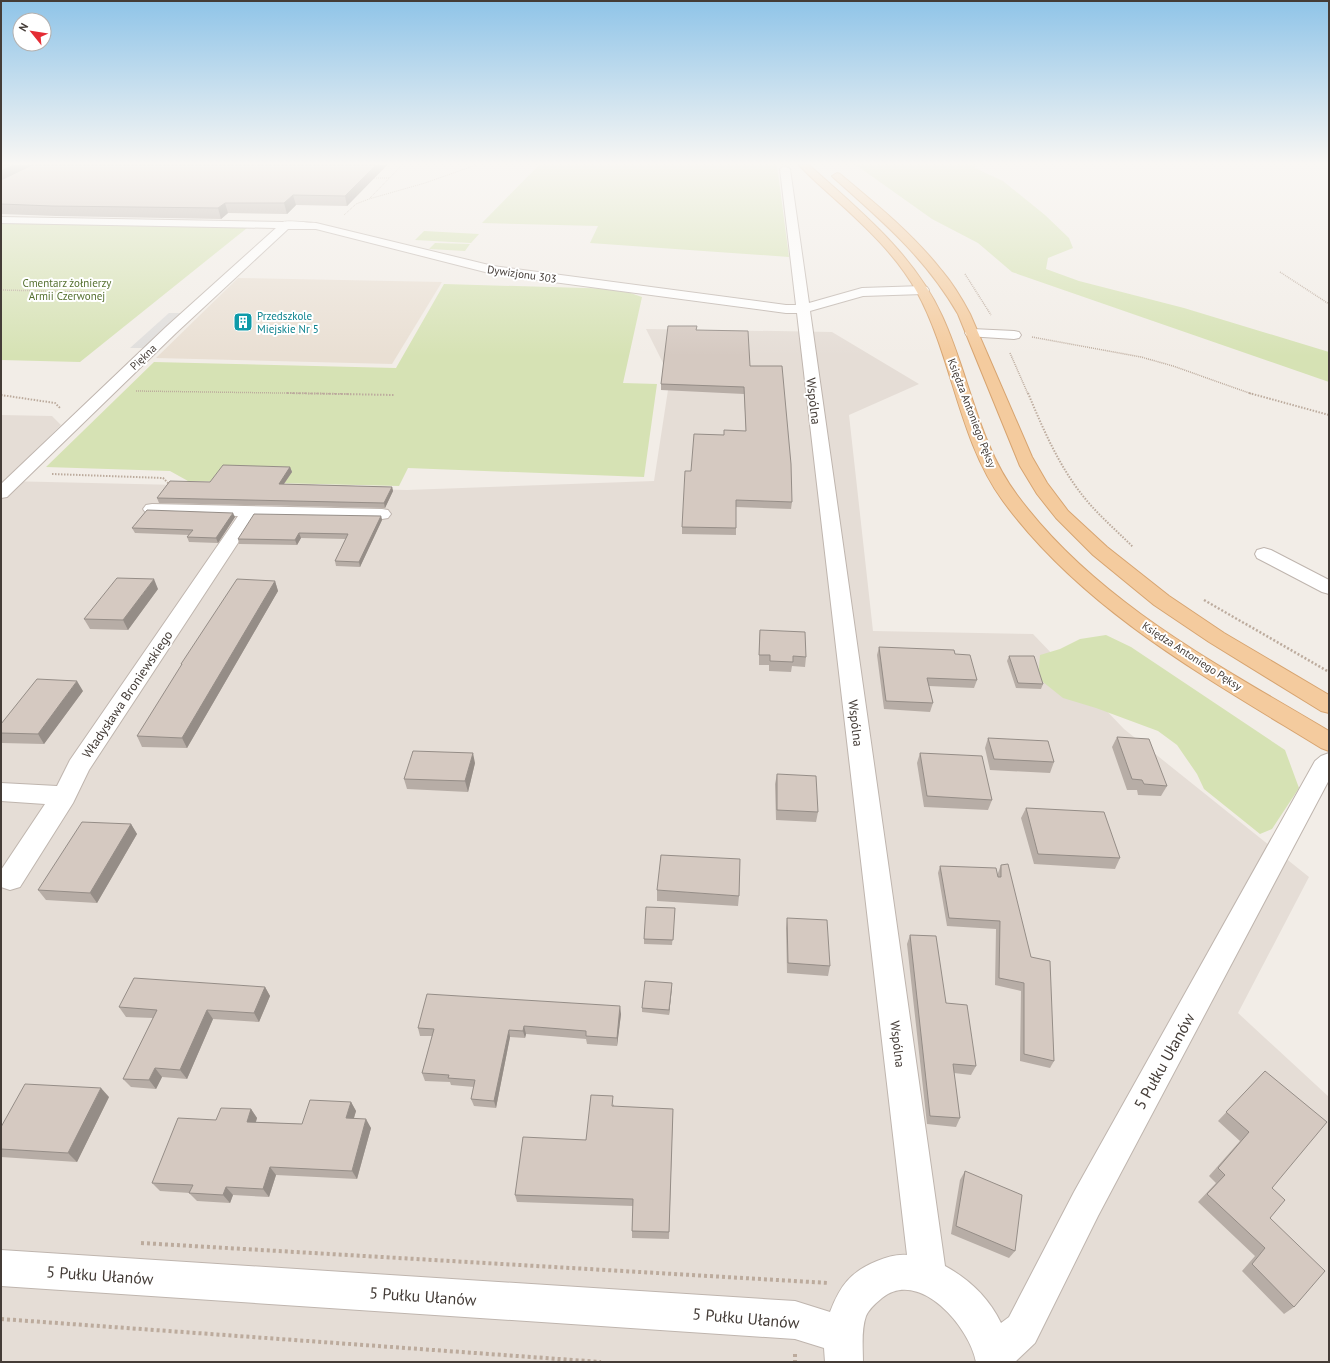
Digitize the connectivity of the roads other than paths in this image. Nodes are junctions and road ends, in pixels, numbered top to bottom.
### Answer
1 (282, 229) edge
2 (326, 229) edge
3 (792, 229) edge
4 (872, 229) edge
5 (896, 229) edge
6 (923, 290) junction
7 (802, 309) junction
8 (972, 333) junction
9 (1010, 335) road end
10 (1, 493) edge
11 (152, 509) edge
12 (250, 511) junction
13 (382, 514) dead end
14 (1264, 554) dead end
15 (1329, 588) edge
16 (1329, 705) edge
17 (1329, 742) edge
18 (1329, 762) edge
19 (1, 792) edge
20 (64, 796) junction
21 (10, 879) dead end
22 (1, 1268) edge
23 (928, 1276) junction
24 (843, 1349) edge
25 (994, 1358) edge

1 - 10 street, Piękna
2 - 7 street, Dywizjonu 303
3 - 7 street, Wspólna
4 - 6 main road, Księdza Antoniego Pęksy
5 - 8 main road
6 - 7 street, Dywizjonu 303
6 - 17 main road, Księdza Antoniego Pęksy
7 - 23 street, Wspólna
8 - 9 street
8 - 16 main road
11 - 12 street
12 - 13 street
12 - 20 street, Władysława Broniewskiego
14 - 15 street
18 - 25 street, 5 Pułku Ułanów
19 - 20 street
20 - 21 street, Władysława Broniewskiego
22 - 24 street, 5 Pułku Ułanów
23 - 24 street
23 - 25 street

